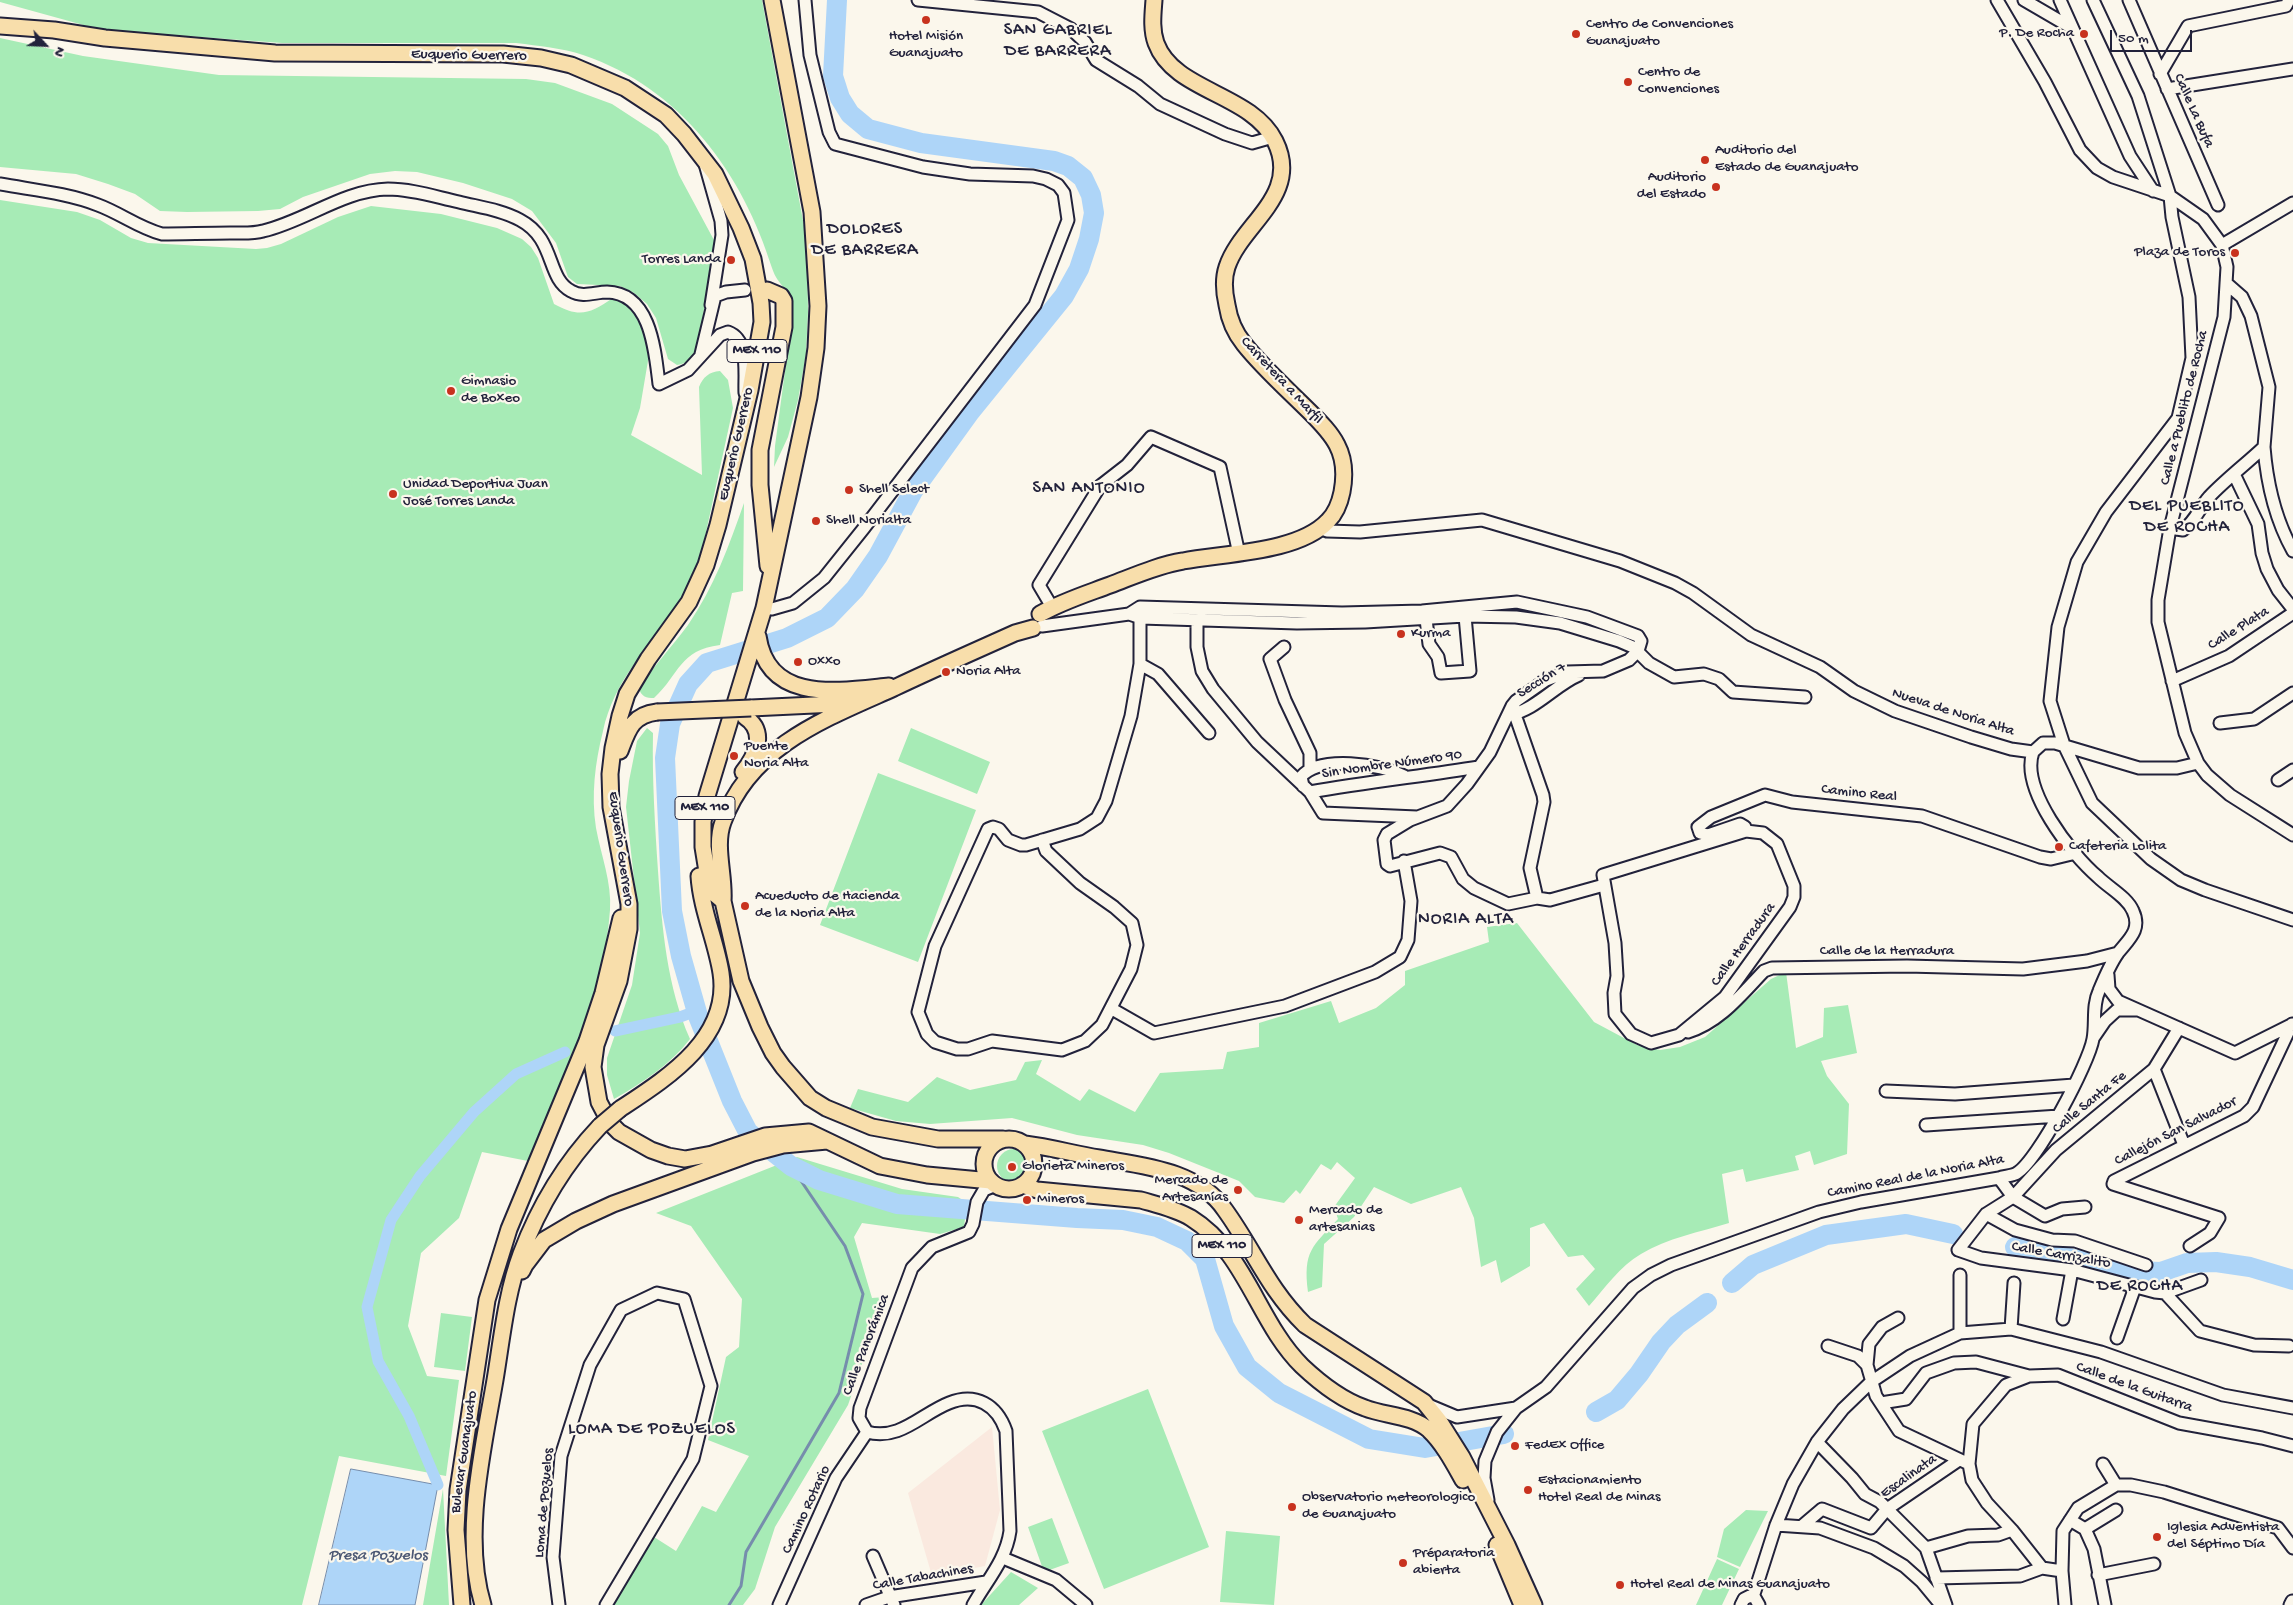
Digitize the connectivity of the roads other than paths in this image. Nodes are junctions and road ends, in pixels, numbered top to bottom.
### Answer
1 (772, 0) edge
2 (805, 0) edge
3 (918, 0) edge
4 (1154, 0) edge
5 (1997, 0) edge
6 (2024, 0) edge
7 (2060, 0) edge
8 (2093, 0) edge
9 (2130, 0) edge
10 (2289, 0) edge
11 (0, 26) edge
12 (2072, 28) junction
13 (2293, 69) edge
14 (2160, 74) junction
15 (2167, 90) junction
16 (1273, 137) junction
17 (702, 155) junction
18 (0, 184) edge
19 (2154, 191) junction
20 (2170, 196) junction
21 (2293, 203) edge
22 (2218, 205) dead end
23 (2222, 245) junction
24 (2226, 283) junction
25 (745, 290) dead end
26 (767, 290) dead end
27 (711, 304) junction
28 (701, 354) junction
29 (746, 405) junction
30 (2264, 447) junction
31 (2234, 474) junction
32 (1320, 528) junction
33 (2170, 528) junction
34 (2293, 552) edge
35 (1239, 554) junction
36 (770, 583) junction
37 (764, 608) junction
38 (2293, 609) edge
39 (1140, 612) junction
40 (2293, 613) edge
41 (1465, 616) junction
42 (1039, 618) junction
43 (1197, 619) junction
44 (1426, 619) junction
45 (758, 631) junction
46 (1284, 648) dead end
47 (1638, 651) junction
48 (1140, 664) junction
49 (910, 681) junction
50 (2172, 681) junction
51 (893, 685) junction
52 (2293, 693) edge
53 (1805, 697) dead end
54 (1512, 712) junction
55 (748, 713) junction
56 (2220, 723) dead end
57 (1209, 733) dead end
58 (2064, 745) junction
59 (2033, 752) junction
60 (2198, 763) junction
61 (1479, 767) junction
62 (1310, 769) junction
63 (2293, 770) edge
64 (1407, 778) junction
65 (2278, 780) dead end
66 (1306, 789) junction
67 (707, 796) junction
68 (611, 801) junction
69 (1419, 817) junction
70 (1746, 831) junction
71 (2293, 835) edge
72 (1042, 840) junction
73 (720, 842) junction
74 (2076, 853) junction
75 (1404, 861) junction
76 (624, 880) junction
77 (1604, 885) junction
78 (1537, 898) junction
79 (723, 901) junction
80 (2293, 920) edge
81 (2118, 954) junction
82 (2108, 973) junction
83 (1112, 1009) junction
84 (2137, 1010) junction
85 (2292, 1024) edge
86 (2179, 1028) junction
87 (1679, 1035) junction
88 (2094, 1039) junction
89 (2154, 1069) junction
90 (2074, 1085) junction
91 (1886, 1091) dead end
92 (2059, 1116) junction
93 (1926, 1125) dead end
94 (1003, 1139) junction
95 (827, 1141) junction
96 (1025, 1144) junction
97 (2184, 1145) junction
98 (1999, 1178) junction
99 (994, 1183) junction
100 (1022, 1185) junction
101 (2013, 1197) junction
102 (2086, 1207) dead end
103 (1986, 1214) junction
104 (2190, 1246) dead end
105 (1958, 1250) joint
106 (2146, 1265) dead end
107 (2072, 1270) junction
108 (1960, 1274) dead end
109 (2201, 1280) dead end
110 (2014, 1283) dead end
111 (2135, 1286) junction
112 (2164, 1293) junction
113 (507, 1305) junction
114 (1898, 1318) dead end
115 (2063, 1319) dead end
116 (2011, 1329) junction
117 (1960, 1333) junction
118 (2118, 1338) dead end
119 (1828, 1346) dead end
120 (2289, 1346) dead end
121 (1867, 1365) junction
122 (2029, 1376) junction
123 (1871, 1382) junction
124 (1424, 1402) junction
125 (1881, 1404) junction
126 (1516, 1408) junction
127 (2293, 1408) edge
128 (1435, 1426) junction
129 (867, 1432) junction
130 (1817, 1442) junction
131 (2293, 1446) edge
132 (1458, 1460) junction
133 (1964, 1462) junction
134 (2103, 1464) dead end
135 (2116, 1485) junction
136 (1488, 1506) junction
137 (1887, 1509) junction
138 (2116, 1510) dead end
139 (2070, 1520) junction
140 (1776, 1525) junction
141 (1802, 1526) junction
142 (2012, 1530) junction
143 (2085, 1530) junction
144 (1926, 1548) junction
145 (2293, 1548) edge
146 (873, 1556) dead end
147 (1003, 1558) junction
148 (2154, 1564) dead end
149 (2042, 1568) junction
150 (2062, 1571) junction
151 (2098, 1575) junction
152 (1936, 1578) junction
153 (986, 1582) junction
154 (891, 1601) edge
155 (1758, 1602) edge
156 (462, 1605) edge
157 (483, 1605) edge
158 (559, 1605) edge
159 (606, 1605) edge
160 (780, 1605) edge
161 (866, 1605) edge
162 (973, 1605) edge
163 (1086, 1605) edge
164 (1522, 1605) edge
165 (1534, 1605) edge
166 (1741, 1605) edge
167 (1941, 1605) edge
168 (1946, 1605) edge
169 (2065, 1605) edge
170 (2105, 1605) edge

1 - 36 main road, MEX 110
2 - 37 street
3 - 16 street
4 - 16 main road, Carretera a Marfil
5 - 19 street, Calle a Pueblito de Rocha
6 - 12 street
7 - 12 street
8 - 20 street
9 - 14 street, Calle La Bufa
10 - 14 street
11 - 17 main road, Euquerio Guerrero / MEX 110
12 - 19 street
13 - 15 street
14 - 15 street, Calle La Bufa
15 - 22 street, Calle La Bufa
16 - 32 main road, Carretera a Marfil
17 - 27 street
17 - 29 main road, Euquerio Guerrero / MEX 110
18 - 28 street
19 - 20 street, Calle a Pueblito de Rocha
20 - 23 street, Calle a Pueblito de Rocha
20 - 58 street
21 - 23 street
23 - 24 street, Calle a Pueblito de Rocha
24 - 30 street
24 - 33 street, Calle a Pueblito de Rocha
25 - 27 street
26 - 36 main road
27 - 28 street
28 - 29 street
29 - 68 main road, Euquerio Guerrero / MEX 110
30 - 31 street
30 - 34 street
31 - 33 street
31 - 38 street
32 - 35 main road
32 - 59 street, Nueva de Noria Alta
33 - 50 street, Calle a Pueblito de Rocha
35 - 42 main road
35 - 42 street
36 - 37 main road, MEX 110
37 - 45 main road, MEX 110
39 - 42 street
39 - 43 street
39 - 47 street
39 - 48 street
40 - 50 street, Calle Plata
41 - 44 street
41 - 44 street
41 - 47 street
42 - 49 main road
43 - 44 street
43 - 66 street
45 - 51 main road
45 - 67 main road, MEX 110
46 - 62 street
47 - 53 street
47 - 54 street, Sección 7
48 - 57 street
48 - 72 street
49 - 51 main road
49 - 73 main road
50 - 60 street, Calle a Pueblito de Rocha
51 - 55 main road
52 - 56 street
54 - 61 street
54 - 78 street
55 - 68 main road, bridge
55 - 73 main road
58 - 59 street
58 - 60 street
58 - 80 street
59 - 74 street, Camino Real de la Noria Alta
60 - 71 street, Calle a Pueblito de Rocha
61 - 64 street, Sin Nombre Número 90
61 - 69 street
62 - 64 street
62 - 66 street
63 - 65 street
64 - 66 street, Sin Nombre Número 90
66 - 69 street
67 - 79 main road, MEX 110
67 - 113 main road, bridge
68 - 76 main road, Euquerio Guerrero / MEX 110
69 - 75 street
70 - 74 street, Camino Real
70 - 77 street
70 - 87 street, Calle Herradura
72 - 83 street
72 - 83 street
73 - 79 main road
74 - 81 street, Camino Real de la Noria Alta
75 - 78 street
75 - 83 street
76 - 95 main road, Euquerio Guerrero / MEX 110
76 - 156 main road, Bulevar Guanajuato
77 - 78 street
77 - 87 street, Calle Herradura
79 - 94 main road, MEX 110
81 - 82 street, Camino Real de la Noria Alta
81 - 87 street, Calle de la Herradura
82 - 84 street
82 - 88 street, Camino Real de la Noria Alta
84 - 86 street
84 - 88 street
85 - 86 street
85 - 97 street, Callejón San Salvador
86 - 89 street, Calle Santa Fe
88 - 90 street, Camino Real de la Noria Alta
89 - 97 street
89 - 101 street, Calle Santa Fe
90 - 91 street
90 - 92 street, Camino Real de la Noria Alta
92 - 93 street
92 - 98 street, Camino Real de la Noria Alta
94 - 96 main road, MEX 110
94 - 99 main road
95 - 99 main road, MEX 110
95 - 113 main road
96 - 100 main road
96 - 124 main road, MEX 110
97 - 104 street, Callejón San Salvador
98 - 101 street
98 - 126 street, Camino Real de la Noria Alta
99 - 100 main road, MEX 110
99 - 129 street, Calle Panorámica
100 - 128 main road, MEX 110
101 - 102 street
101 - 103 street, Calle Santa Fe
103 - 105 street, Calle Santa Fe
103 - 106 street
105 - 107 street, Calle Carrizalito
107 - 111 street, Calle Carrizalito
107 - 115 street
108 - 117 street
109 - 112 street
110 - 116 street
111 - 112 street, Calle Carrizalito
111 - 118 street
112 - 120 street
113 - 157 main road, Bulevar Guanajuato
114 - 121 street
116 - 117 street
116 - 127 street
117 - 123 street
119 - 121 street
121 - 123 street
122 - 125 street
122 - 131 street, Calle de la Guitarra
122 - 133 street, Calle de la Guitarra
123 - 125 street
123 - 130 street
124 - 126 street
124 - 128 main road, MEX 110
125 - 133 street
126 - 136 street
128 - 132 main road, MEX 110
129 - 147 street
129 - 160 street, Camino Rotario
130 - 137 street
130 - 140 street
132 - 136 main road, MEX 110
132 - 164 main road, MEX 110
133 - 137 street, Escalinata
133 - 142 street, Calle de la Guitarra
134 - 135 street
135 - 139 street
135 - 145 street
136 - 165 main road, MEX 110
137 - 141 street, Escalinata
137 - 144 street
138 - 143 street
139 - 143 street
139 - 150 street
140 - 141 street
140 - 155 street
141 - 167 street
142 - 144 street
142 - 149 street, Calle de la Guitarra
143 - 151 street
144 - 152 street
146 - 154 street
147 - 153 street
147 - 163 street
148 - 151 street
149 - 150 street
149 - 152 street
150 - 169 street
151 - 170 street
152 - 168 street
153 - 154 street, Calle Tabachines
153 - 162 street
154 - 161 street, Calle Tabachines
155 - 166 street
158 - 159 street, Loma de Pozuelos

